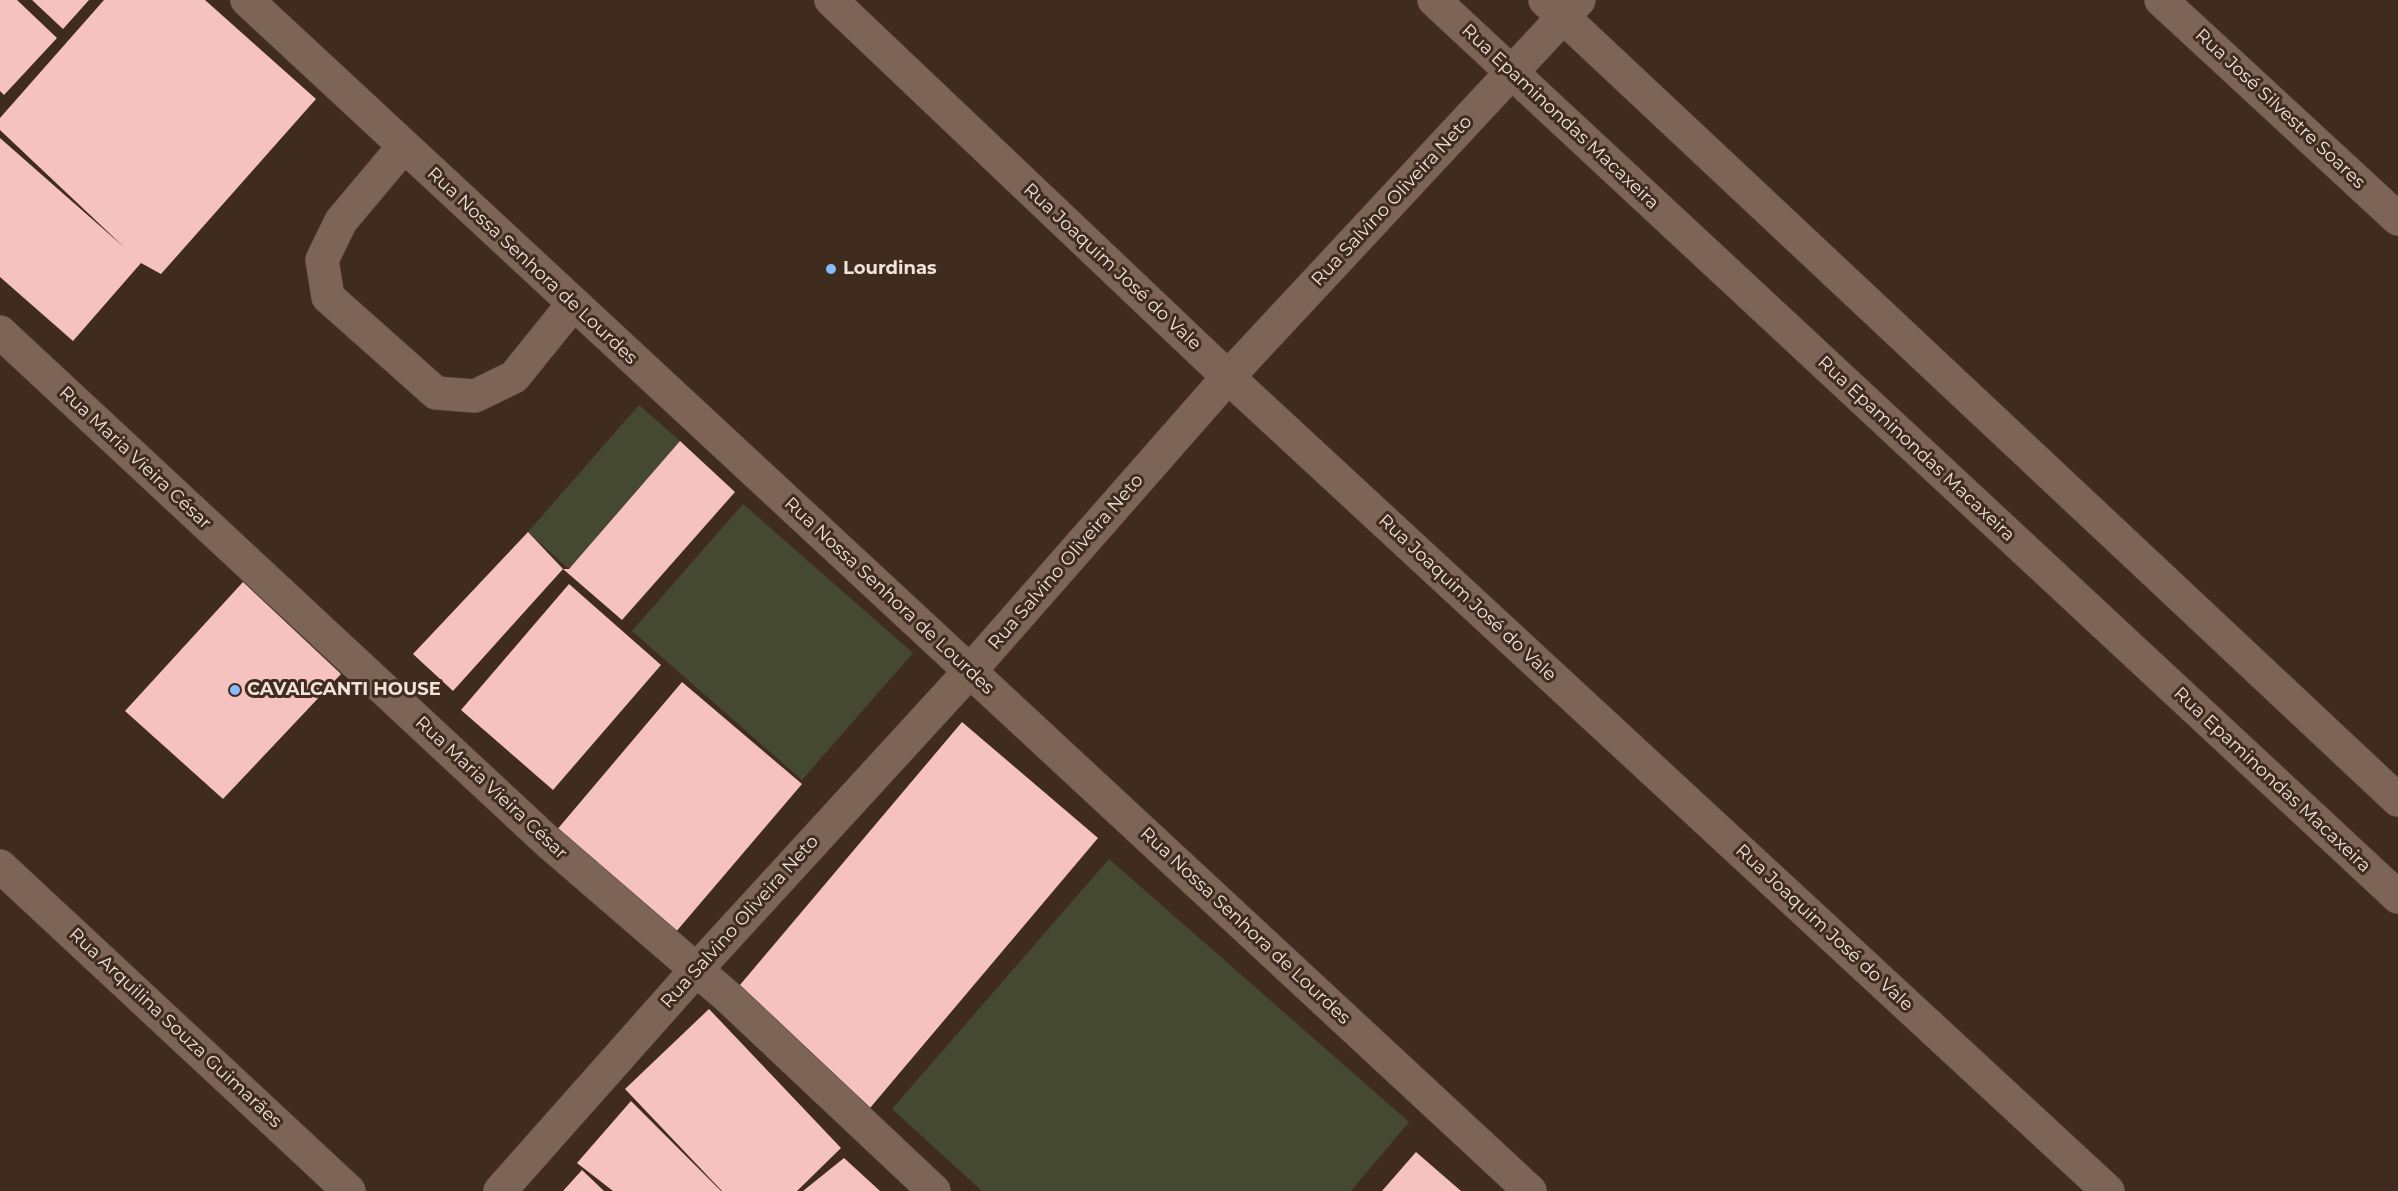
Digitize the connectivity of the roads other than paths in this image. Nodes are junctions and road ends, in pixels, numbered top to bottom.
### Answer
1 (247, 0) edge
2 (831, 0) edge
3 (1434, 0) edge
4 (2161, 0) edge
5 (1562, 6) edge
6 (1512, 72) junction
7 (404, 146) junction
8 (2398, 219) edge
9 (573, 304) junction
10 (0, 332) edge
11 (1228, 377) junction
12 (970, 671) junction
13 (2398, 800) edge
14 (0, 866) edge
15 (2398, 897) edge
16 (696, 970) junction
17 (349, 1191) edge
18 (500, 1191) edge
19 (934, 1191) edge
20 (1530, 1191) edge
21 (2108, 1191) edge

1 - 7 street, Rua Nossa Senhora de Lourdes
2 - 11 street, Rua Joaquim José do Vale
3 - 6 street, Rua Epaminondas Macaxeira
4 - 8 street, Rua José Silvestre Soares
5 - 6 street, Rua Salvino Oliveira Neto
5 - 13 street
6 - 11 street, Rua Salvino Oliveira Neto
6 - 15 street, Rua Epaminondas Macaxeira
7 - 9 street, Rua Nossa Senhora de Lourdes
7 - 9 street
9 - 12 street, Rua Nossa Senhora de Lourdes
10 - 16 street, Rua Maria Vieira César
11 - 12 street, Rua Salvino Oliveira Neto
11 - 21 street, Rua Joaquim José do Vale
12 - 16 street, Rua Salvino Oliveira Neto
12 - 20 street, Rua Nossa Senhora de Lourdes
14 - 17 street, Rua Arquilina Souza Guimarães
16 - 18 street, Rua Salvino Oliveira Neto
16 - 19 street, Rua Maria Vieira César

